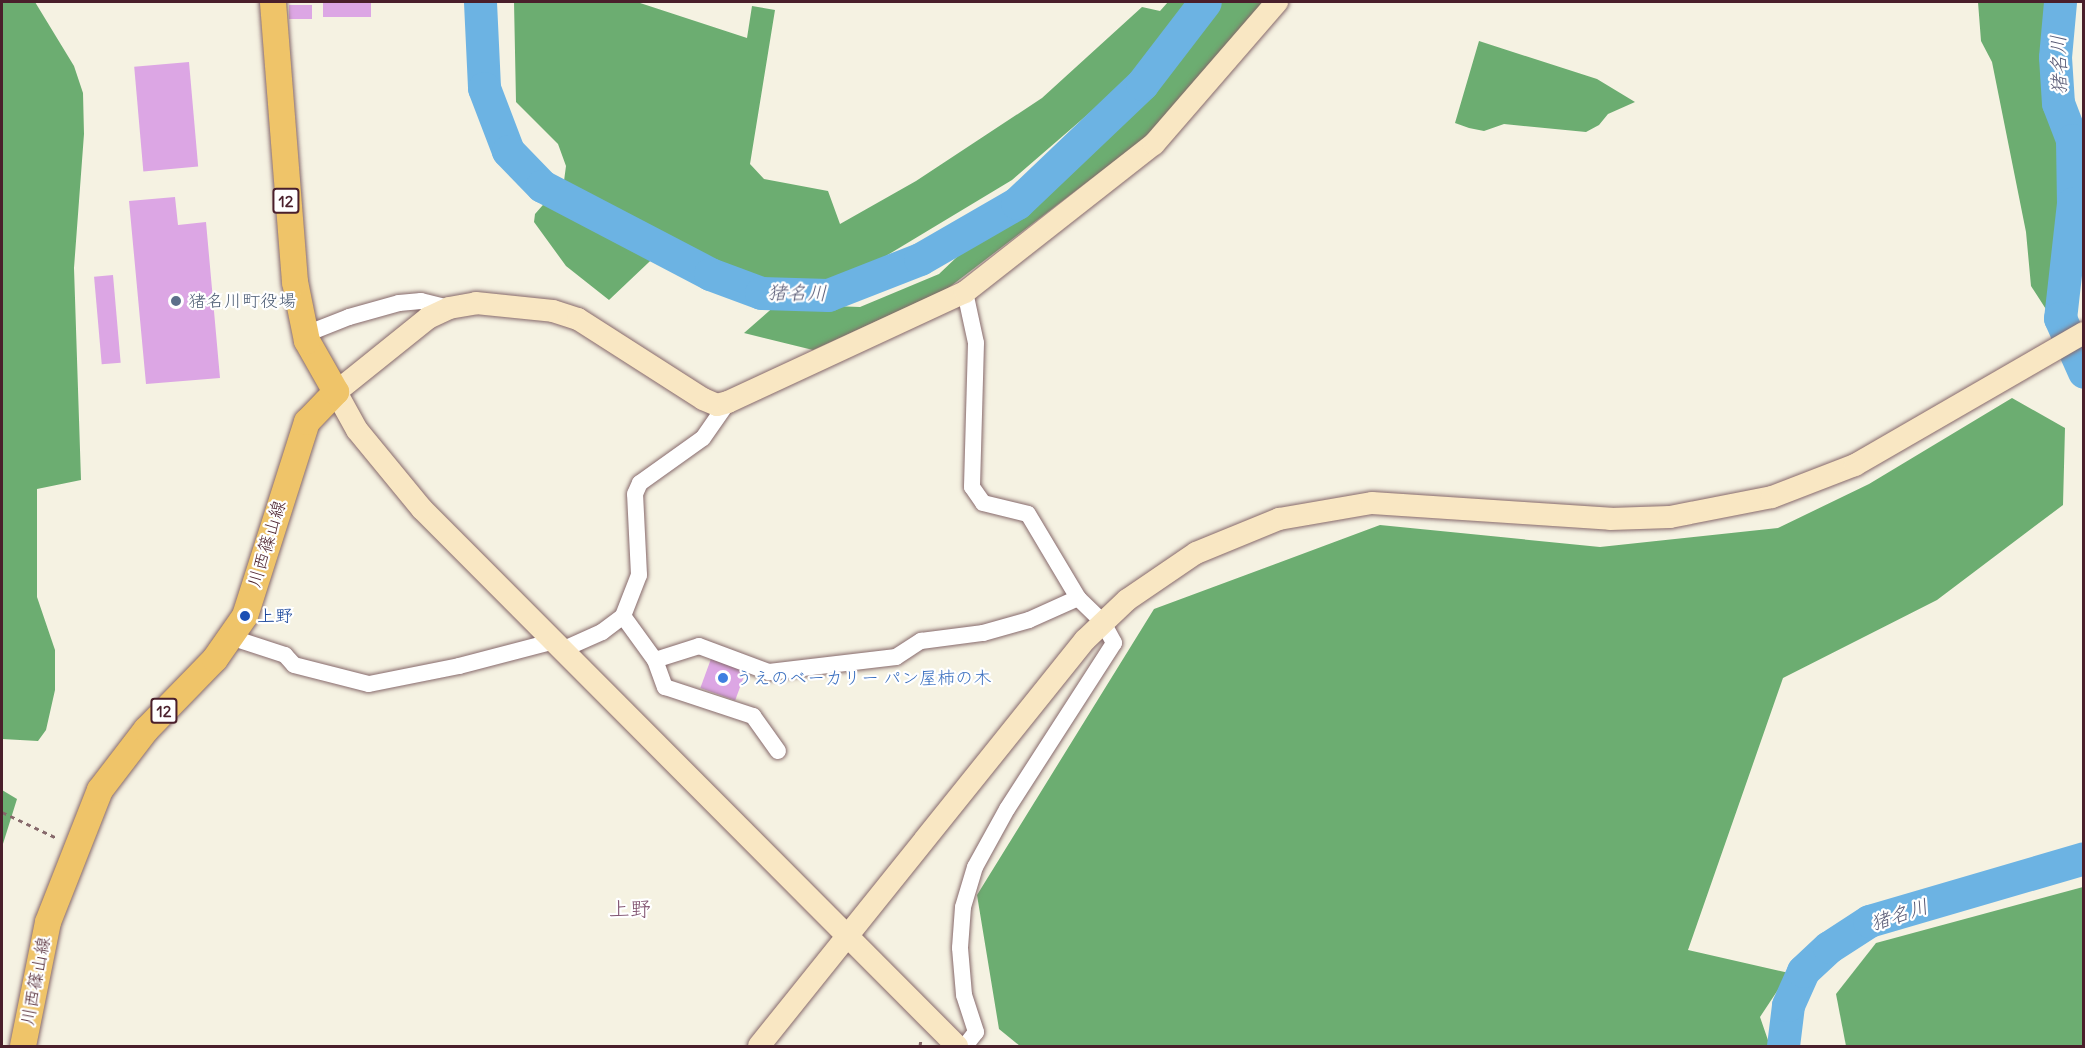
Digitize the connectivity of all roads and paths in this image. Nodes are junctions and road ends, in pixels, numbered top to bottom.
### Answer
1 (273, 2) edge
2 (1277, 2) edge
3 (965, 292) junction
4 (449, 308) junction
5 (2084, 333) edge
6 (306, 334) junction
7 (336, 392) junction
8 (728, 402) junction
9 (1078, 598) junction
10 (623, 616) junction
11 (1102, 621) junction
12 (230, 637) junction
13 (560, 645) junction
14 (655, 660) junction
15 (778, 751) dead end
16 (2, 812) edge
17 (76, 847) junction
18 (849, 936) junction
19 (23, 1047) edge
20 (759, 1047) edge
21 (957, 1047) edge
22 (966, 1047) edge

1 - 6 main road, 12
2 - 3 street
3 - 8 street
3 - 9 street
4 - 6 street
4 - 7 street
4 - 8 street
5 - 11 street
6 - 7 main road, 12
7 - 12 main road, 川西篠山線 / 12
7 - 13 street
8 - 10 street
9 - 11 street
9 - 14 street
10 - 13 street
10 - 14 street
11 - 18 street
11 - 22 street
12 - 13 street
12 - 17 main road, 川西篠山線 / 12
13 - 18 street
14 - 15 street
16 - 17 path
17 - 19 main road, 川西篠山線 / 12
18 - 20 street
18 - 21 street

